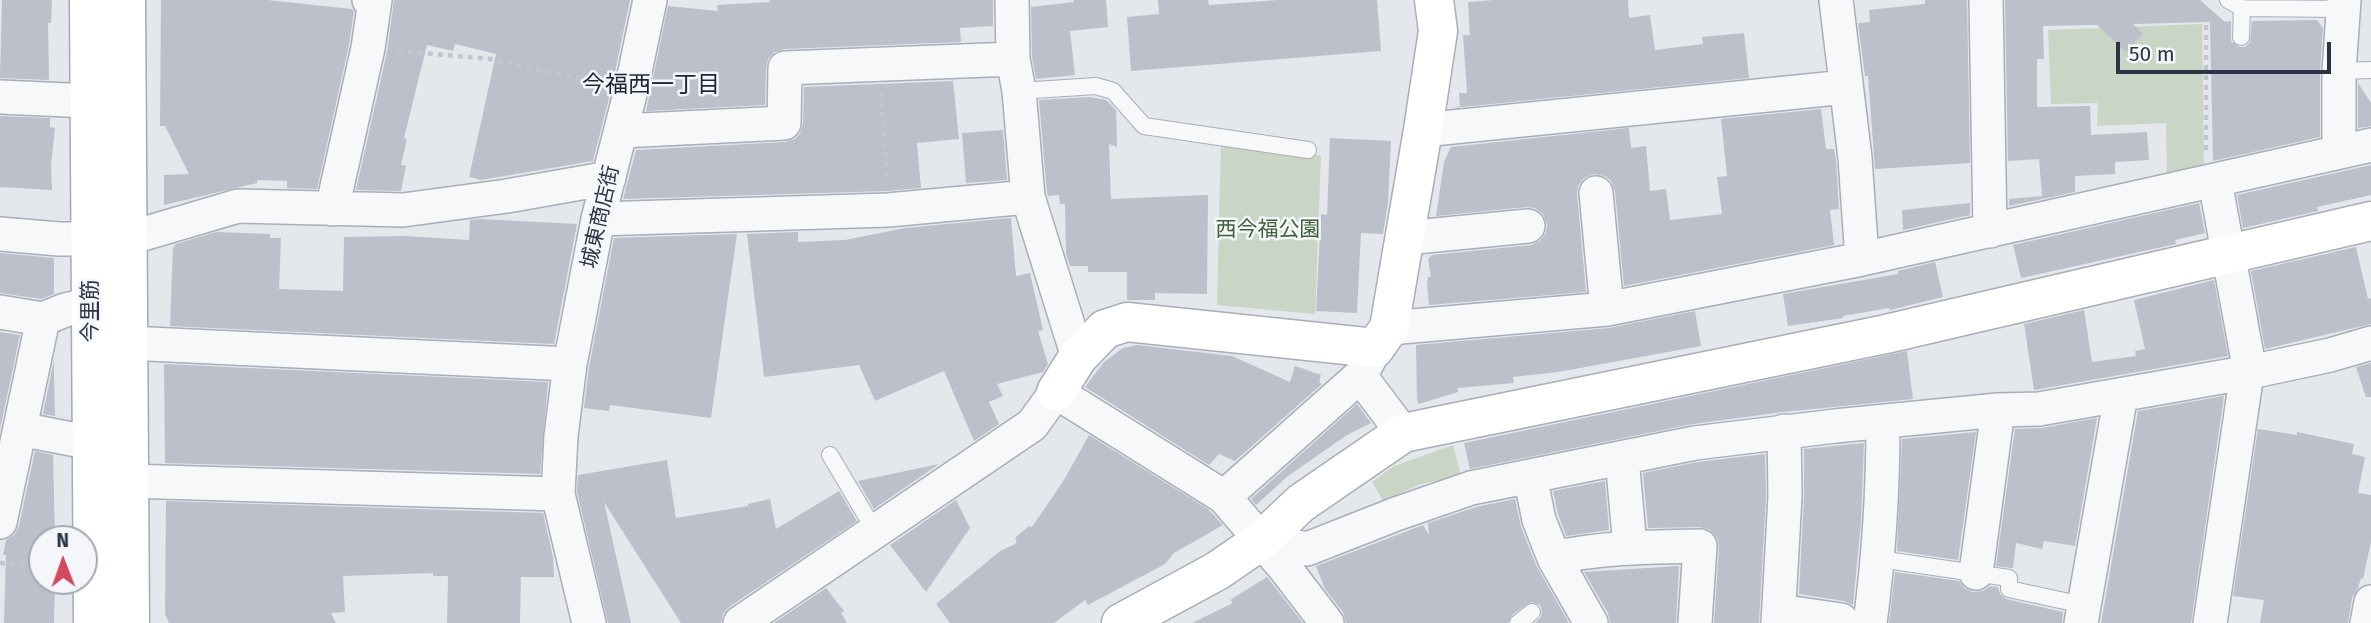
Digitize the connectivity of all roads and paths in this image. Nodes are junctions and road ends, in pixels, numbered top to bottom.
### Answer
1 (89, 0) edge
2 (126, 0) edge
3 (369, 0) edge
4 (650, 0) edge
5 (1012, 0) edge
6 (1434, 0) edge
7 (1836, 0) edge
8 (1986, 0) edge
9 (2235, 4) edge
10 (2344, 4) edge
11 (2206, 25) dead end
12 (2241, 37) dead end
13 (368, 48) junction
14 (879, 63) junction
15 (2355, 70) edge
16 (1016, 75) junction
17 (1846, 87) junction
18 (631, 90) junction
19 (0, 97) edge
20 (90, 101) junction
21 (621, 131) junction
22 (1423, 131) junction
23 (2371, 145) edge
24 (1308, 150) dead end
25 (2339, 152) junction
26 (609, 178) junction
27 (2211, 181) junction
28 (1596, 193) dead end
29 (1028, 197) junction
30 (332, 209) junction
31 (888, 210) junction
32 (598, 219) junction
33 (2371, 221) edge
34 (1528, 226) dead end
35 (1990, 231) junction
36 (0, 234) edge
37 (1405, 238) junction
38 (127, 239) junction
39 (89, 240) junction
40 (2228, 254) junction
41 (1862, 259) junction
42 (91, 304) junction
43 (1607, 309) junction
44 (0, 312) edge
45 (43, 319) junction
46 (128, 343) junction
47 (2371, 343) edge
48 (1375, 351) junction
49 (1078, 357) junction
50 (570, 364) junction
51 (2249, 372) junction
52 (1056, 392) junction
53 (2121, 395) junction
54 (1998, 410) junction
55 (1883, 422) junction
56 (1784, 431) junction
57 (1403, 433) junction
58 (12, 436) edge
59 (92, 443) junction
60 (830, 455) dead end
61 (1622, 458) junction
62 (1530, 476) junction
63 (129, 481) junction
64 (558, 494) junction
65 (1224, 498) junction
66 (0, 522) edge
67 (875, 531) junction
68 (1262, 540) junction
69 (1630, 547) junction
70 (1554, 558) junction
71 (1879, 559) junction
72 (0, 563) edge
73 (28, 564) edge
74 (1976, 573) junction
75 (2371, 602) edge
76 (1705, 608) edge
77 (1532, 612) dead end
78 (2082, 614) edge
79 (1778, 617) edge
80 (1854, 622) edge
81 (93, 623) edge
82 (130, 623) edge
83 (589, 623) edge
84 (740, 623) edge
85 (1121, 623) edge
86 (1327, 623) edge
87 (1518, 623) edge
88 (1591, 623) edge
89 (2210, 623) edge
90 (2367, 623) edge

1 - 20 street, 今里筋
2 - 38 street, 今里筋
3 - 13 street
4 - 18 street, 城東商店街
5 - 16 street
6 - 22 street
7 - 17 street
8 - 35 street
9 - 10 lane
9 - 12 lane
10 - 15 street
11 - 27 path
13 - 18 path
13 - 30 street
14 - 16 street
14 - 21 street
14 - 31 path
15 - 25 street
16 - 24 lane
16 - 29 street
17 - 22 street
17 - 41 street
18 - 21 street, 城東商店街
19 - 20 street
20 - 39 street, 今里筋
21 - 26 street, 城東商店街
22 - 37 street
23 - 25 street
25 - 27 street
26 - 30 street
26 - 32 street, 城東商店街
27 - 35 street
27 - 40 street
28 - 43 street
29 - 31 street
29 - 49 street
30 - 38 street
31 - 32 street
32 - 50 street, 城東商店街
33 - 40 street
34 - 37 street
35 - 41 street
36 - 39 street
37 - 48 street
38 - 39 street
38 - 46 street, 今里筋
39 - 42 street, 今里筋
40 - 51 street
40 - 57 street
41 - 43 street
42 - 45 street
42 - 59 street, 今里筋
43 - 48 street
44 - 45 street
45 - 58 street
46 - 50 street
46 - 63 street, 今里筋
47 - 51 street
48 - 49 street
48 - 57 street
48 - 65 street
49 - 52 street
50 - 64 street, 城東商店街
51 - 53 street
51 - 89 street
52 - 65 street
52 - 67 street
53 - 54 street
53 - 78 street
54 - 55 street
54 - 74 street
55 - 56 street
55 - 71 street
56 - 61 street
56 - 79 street
57 - 68 street
58 - 59 street
58 - 66 street
59 - 81 street, 今里筋
60 - 67 lane
61 - 62 street
61 - 69 street
62 - 68 street
62 - 70 street
63 - 64 street
63 - 82 street, 今里筋
64 - 83 street, 城東商店街
65 - 68 street
67 - 84 street
68 - 85 street
68 - 86 street
69 - 70 street
69 - 76 street
70 - 88 street
71 - 74 lane
71 - 80 street
72 - 73 path
74 - 78 lane
75 - 90 street
77 - 87 lane
79 - 80 street

